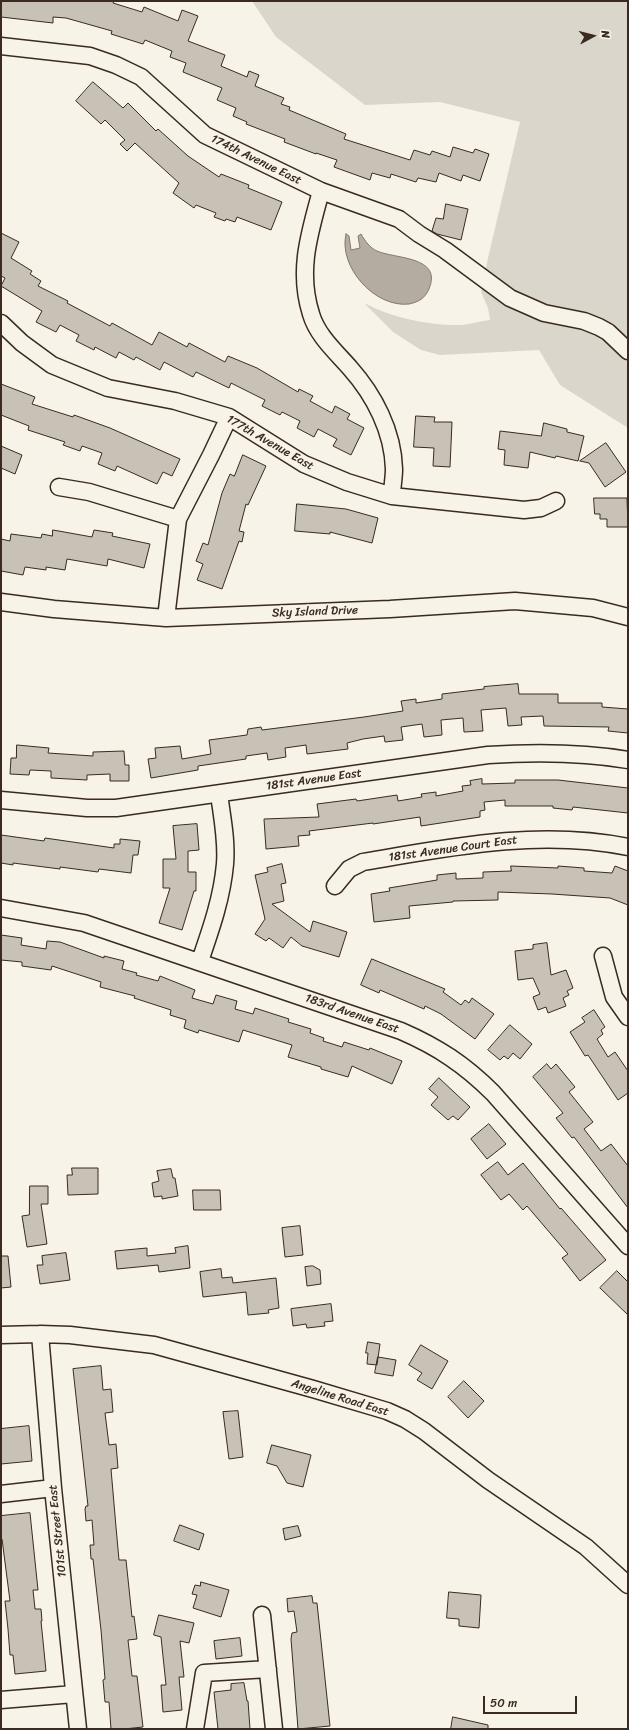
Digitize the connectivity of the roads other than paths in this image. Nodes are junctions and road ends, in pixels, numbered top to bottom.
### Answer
1 (1, 46) edge
2 (321, 191) junction
3 (1, 323) edge
4 (628, 350) edge
5 (228, 418) junction
6 (59, 487) dead end
7 (392, 496) junction
8 (556, 501) dead end
9 (178, 518) junction
10 (1, 602) edge
11 (628, 617) edge
12 (166, 618) junction
13 (628, 760) edge
14 (219, 794) junction
15 (1, 800) edge
16 (628, 847) edge
17 (335, 886) dead end
18 (1, 908) edge
19 (603, 956) dead end
20 (200, 961) junction
21 (628, 1017) edge
22 (628, 1246) edge
23 (40, 1334) junction
24 (1, 1335) edge
25 (53, 1488) junction
26 (1, 1494) edge
27 (628, 1585) edge
28 (262, 1615) dead end
29 (268, 1669) junction
30 (74, 1694) junction
31 (1, 1700) edge
32 (78, 1729) edge
33 (195, 1729) edge
34 (274, 1729) edge

1 - 2 street, 174th Avenue East
2 - 4 street, 174th Avenue East
2 - 7 street
3 - 5 street, 177th Avenue East
5 - 7 street, 177th Avenue East
5 - 9 street
6 - 9 street
7 - 8 street, 177th Avenue East
9 - 12 street
10 - 12 street, Sky Island Drive
11 - 12 street, Sky Island Drive
13 - 14 street, 181st Avenue East
14 - 15 street, 181st Avenue East
14 - 20 street
16 - 17 street, 181st Avenue Court East
18 - 20 street, 183rd Avenue East
19 - 21 street
20 - 22 street, 183rd Avenue East
23 - 24 street, Angeline Road East
23 - 25 street, 101st Street East
23 - 27 street, Angeline Road East
25 - 26 street
25 - 30 street, 101st Street East
28 - 29 street
29 - 33 street
29 - 34 street
30 - 31 street
30 - 32 street, 101st Street East

